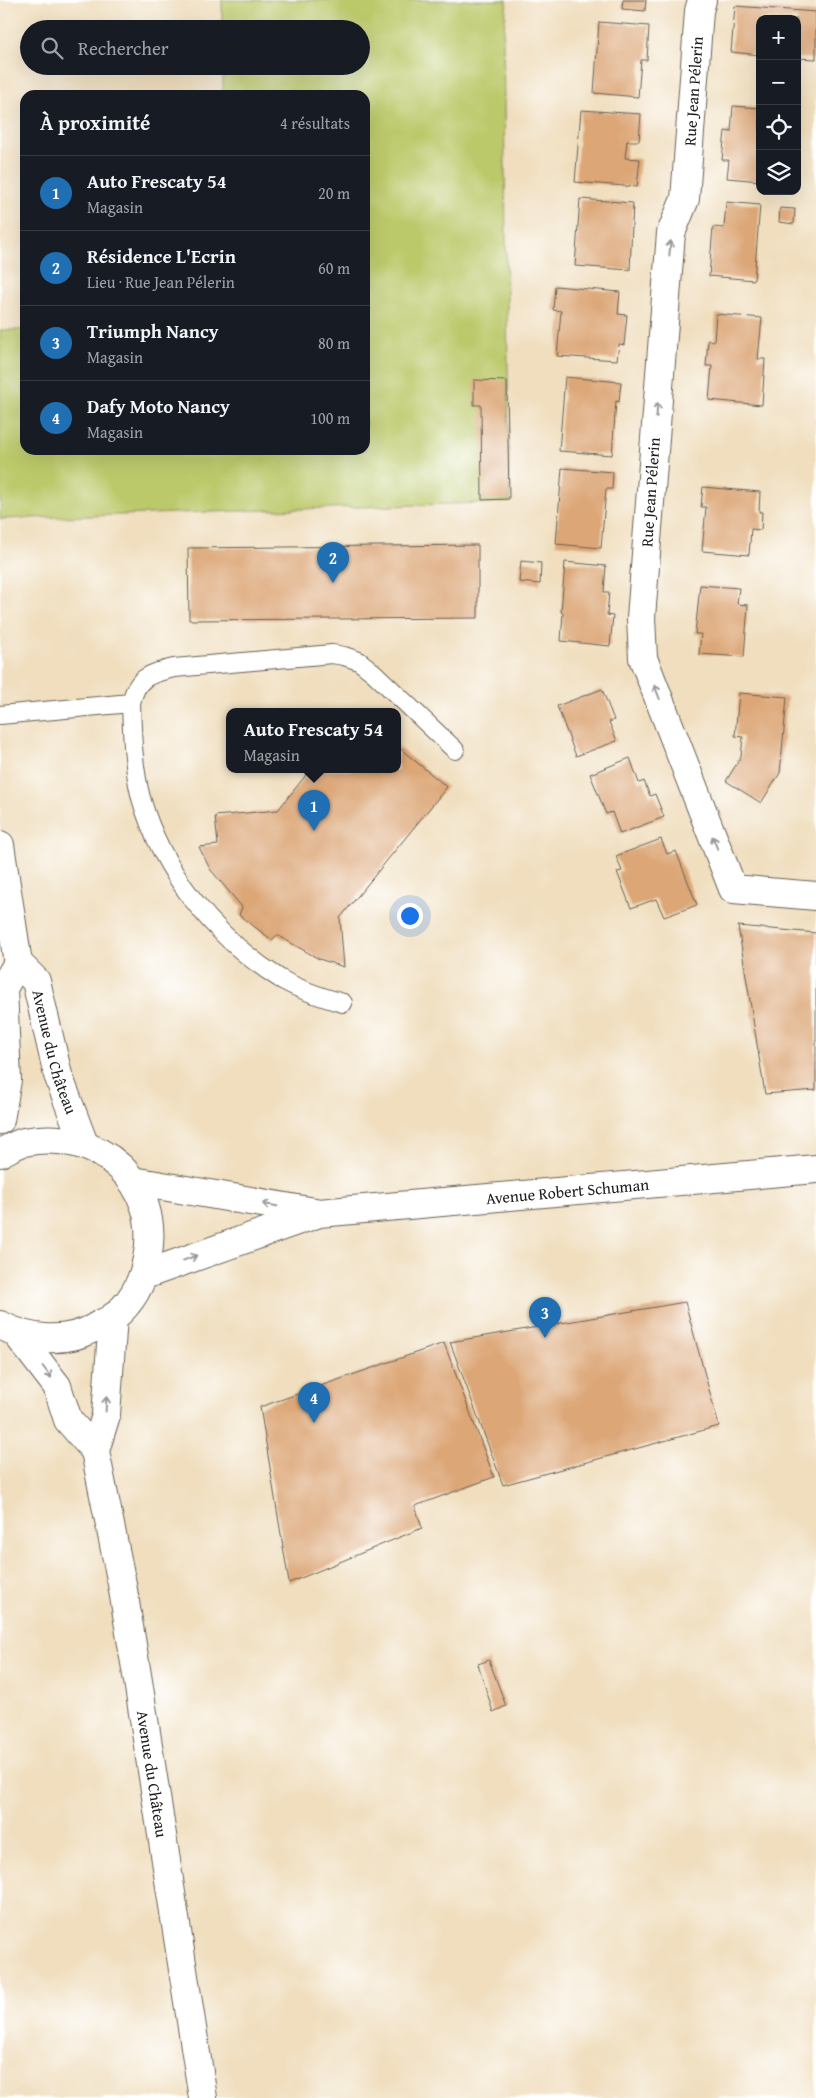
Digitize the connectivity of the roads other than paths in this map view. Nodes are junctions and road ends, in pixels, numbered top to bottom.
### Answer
1 (702, 0) edge
2 (131, 703) junction
3 (0, 715) edge
4 (455, 750) dead end
5 (0, 845) edge
6 (816, 896) edge
7 (18, 963) junction
8 (343, 1003) dead end
9 (0, 1120) edge
10 (84, 1144) junction
11 (0, 1153) edge
12 (816, 1169) edge
13 (133, 1181) junction
14 (318, 1213) junction
15 (144, 1275) junction
16 (113, 1317) junction
17 (9, 1329) edge
18 (95, 1451) junction
19 (203, 2098) edge

6 -> 1 street, Rue Jean Pélerin
2 - 3 lane
2 - 4 lane
2 - 8 lane
5 - 7 street
7 - 9 street
7 - 10 street, Avenue du Château
10 - 11 street
10 - 13 street
12 - 14 street, Avenue Robert Schuman
14 -> 13 street, Avenue Robert Schuman
13 - 15 street
15 -> 14 street, Avenue Robert Schuman
15 - 16 street
16 - 17 street
18 -> 16 street, Avenue du Château
17 -> 18 street, Avenue du Château
18 - 19 street, Avenue du Château

